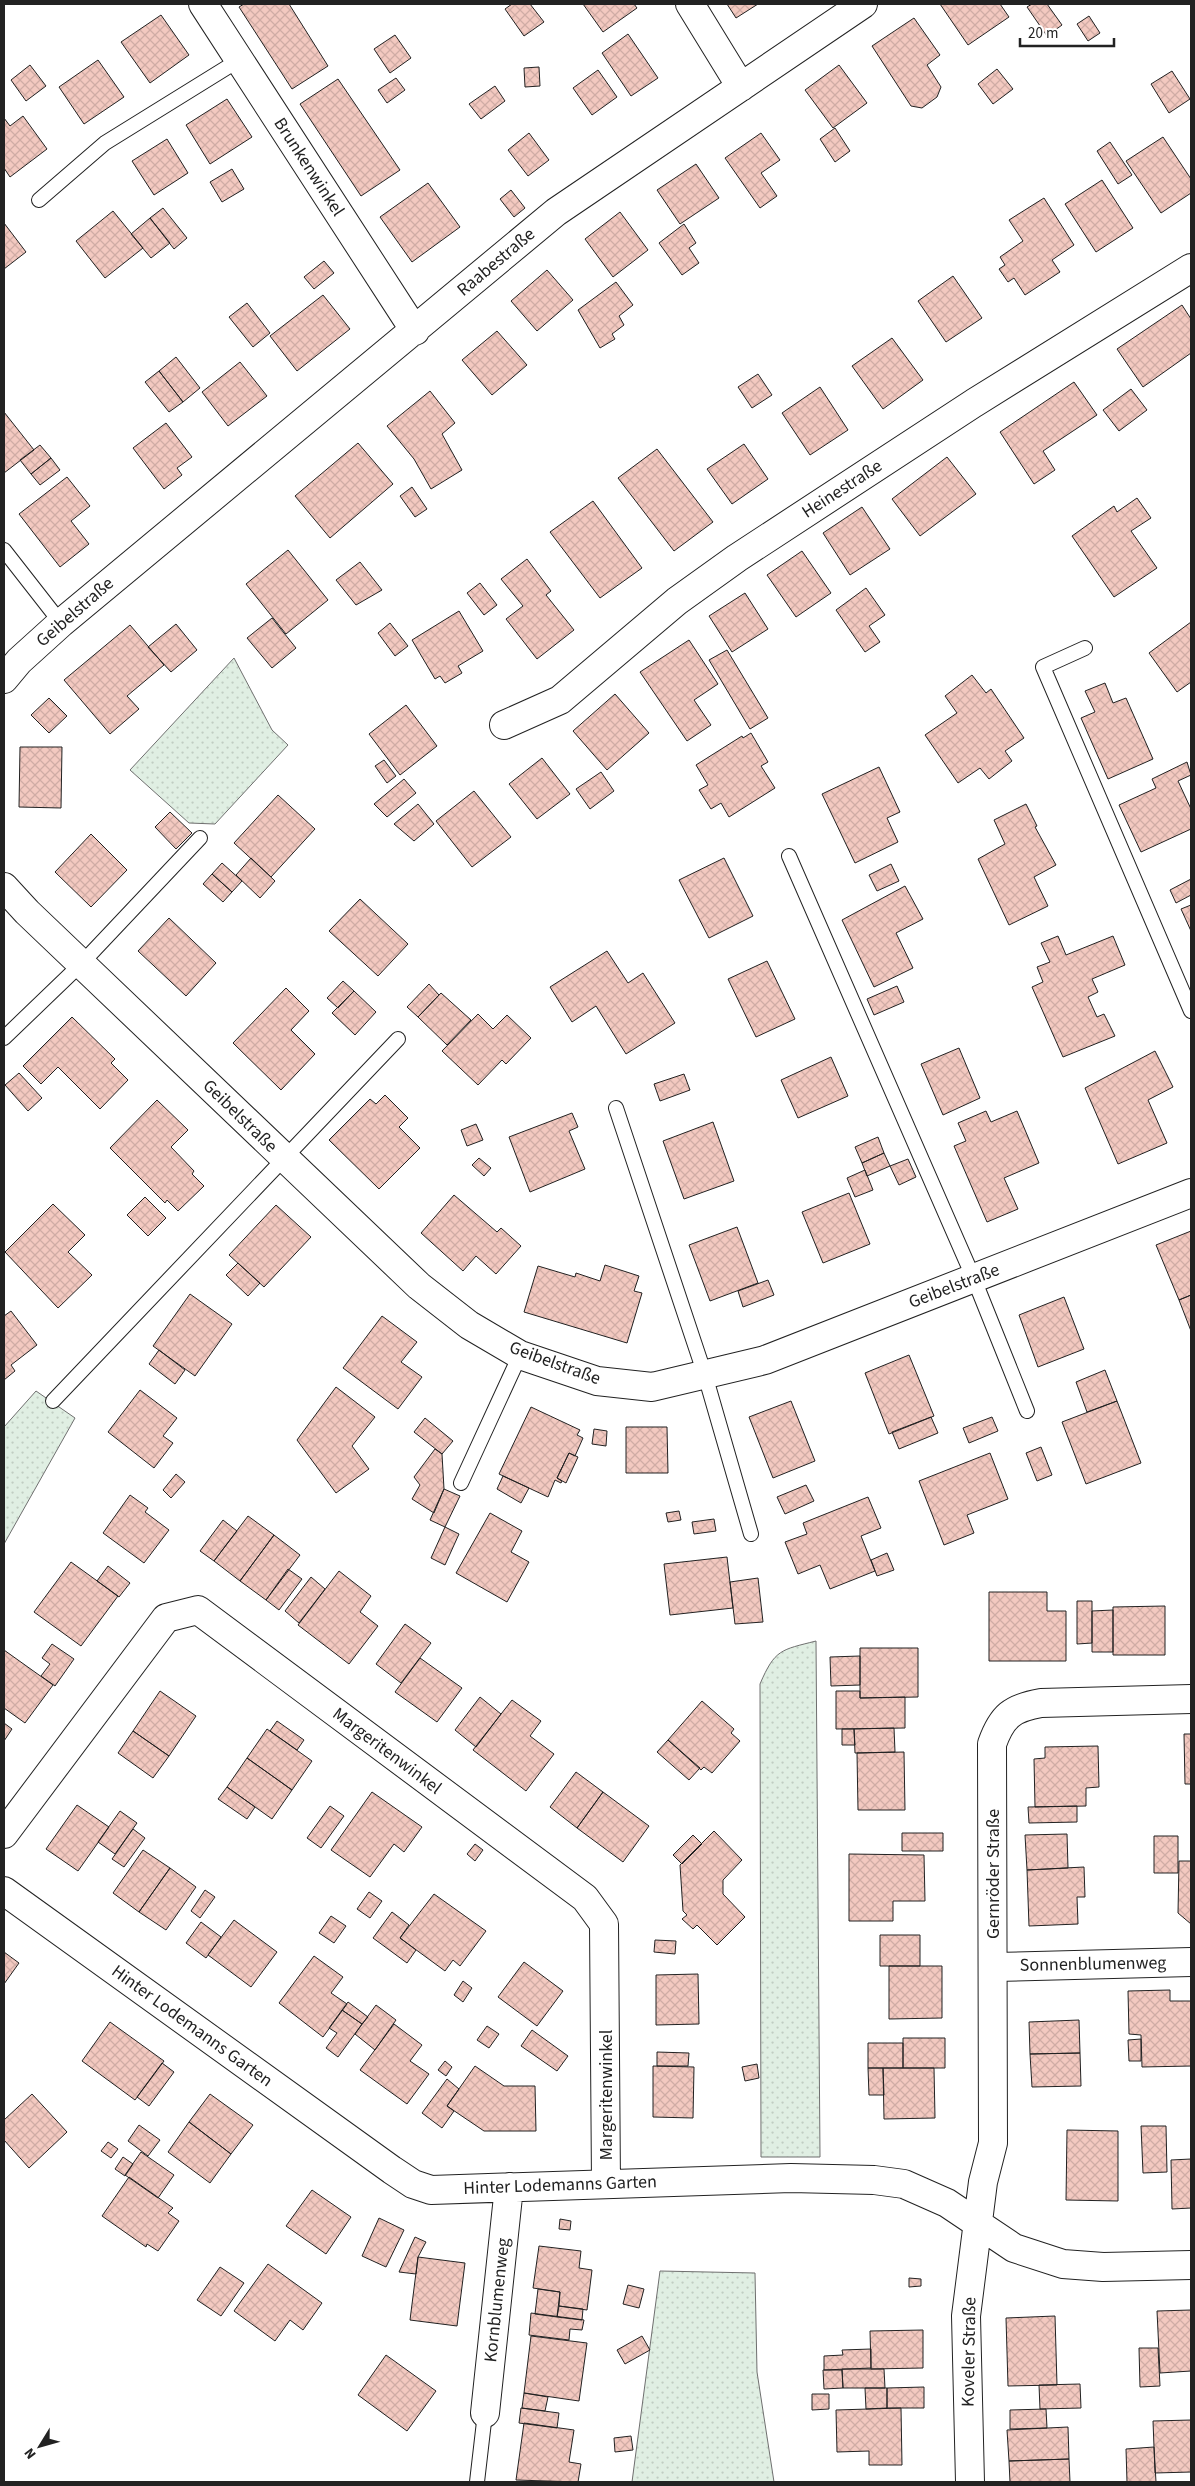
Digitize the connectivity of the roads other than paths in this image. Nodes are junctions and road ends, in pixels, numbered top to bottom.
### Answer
1 (202, 4) edge
2 (690, 4) edge
3 (863, 4) edge
4 (239, 60) junction
5 (741, 87) junction
6 (39, 200) dead end
7 (1191, 268) edge
8 (415, 331) junction
9 (150, 549) joint
10 (4, 550) edge
11 (61, 623) junction
12 (1085, 648) dead end
13 (4, 679) edge
14 (504, 725) dead end
15 (200, 838) dead end
16 (789, 856) dead end
17 (4, 887) edge
18 (81, 964) junction
19 (1191, 1011) edge
20 (4, 1038) edge
21 (398, 1039) dead end
22 (616, 1108) dead end
23 (285, 1158) junction
24 (1191, 1193) edge
25 (974, 1279) junction
26 (520, 1355) junction
27 (705, 1375) junction
28 (53, 1401) dead end
29 (1027, 1411) dead end
30 (461, 1483) dead end
31 (751, 1534) dead end
32 (1191, 1699) edge
33 (4, 1834) edge
34 (4, 1890) edge
35 (1191, 1962) edge
36 (994, 1967) junction
37 (606, 2184) junction
38 (508, 2187) junction
39 (979, 2223) junction
40 (1191, 2265) edge
41 (485, 2413) joint
42 (478, 2482) edge
43 (970, 2482) edge

1 - 4 street, Brunkenwinkel
2 - 5 street
3 - 5 street, Raabestraße
4 - 6 lane
4 - 8 street, Brunkenwinkel
5 - 8 street, Raabestraße
7 - 14 street, Heinestraße
8 - 9 street, Raabestraße
9 - 11 street, Geibelstraße
10 - 11 lane
11 - 13 street, Geibelstraße
12 - 19 lane
15 - 18 lane
16 - 25 lane
17 - 18 street, Geibelstraße
18 - 20 lane
18 - 23 street, Geibelstraße
21 - 23 lane
22 - 27 lane
23 - 26 street, Geibelstraße
23 - 28 lane
24 - 25 street, Geibelstraße
25 - 27 street, Geibelstraße
25 - 29 lane
26 - 27 street, Geibelstraße
26 - 30 lane
27 - 31 lane
32 - 36 street, Gernröder Straße
33 - 37 street, Margeritenwinkel
34 - 38 street, Hinter Lodemanns Garten
35 - 36 street, Sonnenblumenweg
36 - 39 street, Gernröder Straße
37 - 38 street, Hinter Lodemanns Garten
37 - 39 street, Hinter Lodemanns Garten
38 - 41 street, Kornblumenweg
39 - 40 street, Hinter Lodemanns Garten
39 - 43 street, Koveler Straße
41 - 42 lane

